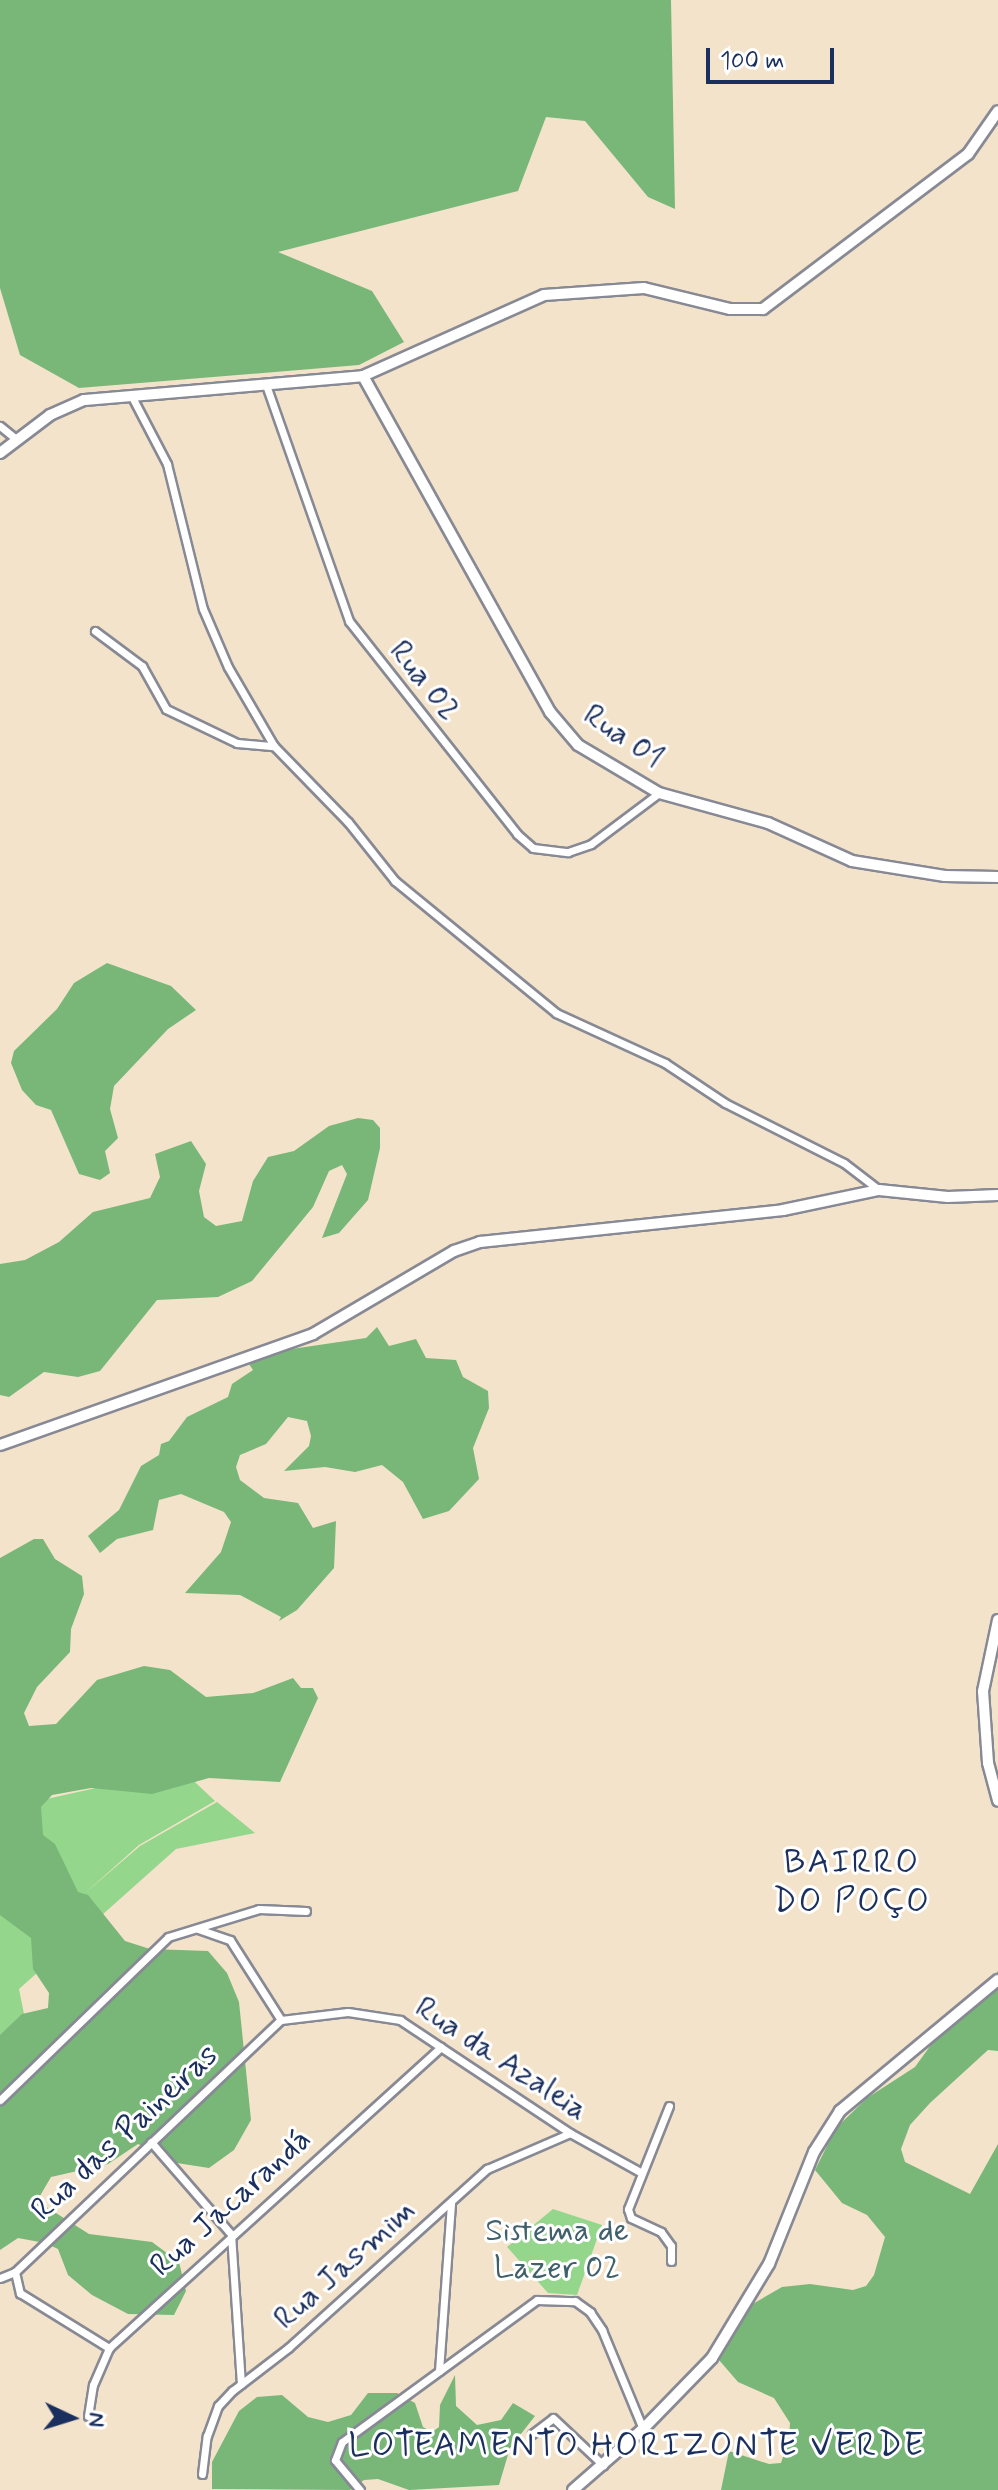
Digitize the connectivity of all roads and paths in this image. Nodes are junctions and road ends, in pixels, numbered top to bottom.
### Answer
1 (998, 111) edge
2 (363, 376) junction
3 (266, 385) junction
4 (130, 393) junction
5 (0, 426) edge
6 (16, 439) junction
7 (0, 453) edge
8 (95, 631) dead end
9 (274, 746) junction
10 (659, 793) junction
11 (998, 877) edge
12 (879, 1190) junction
13 (998, 1195) edge
14 (0, 1445) edge
15 (998, 1620) edge
16 (998, 1801) edge
17 (306, 1911) dead end
18 (193, 1929) junction
19 (998, 1980) edge
20 (281, 2020) junction
21 (441, 2047) junction
22 (0, 2100) edge
23 (669, 2106) dead end
24 (570, 2133) junction
25 (151, 2142) junction
26 (640, 2172) junction
27 (451, 2202) junction
28 (231, 2234) junction
29 (671, 2261) dead end
30 (15, 2272) junction
31 (0, 2278) edge
32 (109, 2348) junction
33 (439, 2372) junction
34 (241, 2384) junction
35 (88, 2416) dead end
36 (643, 2429) junction
37 (532, 2434) dead end
38 (603, 2465) junction
39 (202, 2474) dead end
40 (360, 2490) edge
41 (573, 2490) edge

1 - 2 street
2 - 3 street
2 - 10 street, Rua 01
3 - 4 street
3 - 10 street, Rua 02
4 - 6 street
4 - 9 street
5 - 6 street
6 - 7 street
8 - 9 street
9 - 12 street
10 - 11 street, Rua 01
12 - 13 street
12 - 14 street
15 - 16 street
17 - 18 street
18 - 20 street
18 - 22 street
19 - 36 street
20 - 21 street, Rua da Azaleia
20 - 25 street, Rua das Paineiras
21 - 24 street, Rua da Azaleia
21 - 28 street, Rua Jacarandá
23 - 26 street
24 - 26 street, Rua da Azaleia
24 - 27 street, Rua Jasmim
25 - 28 street
25 - 30 street, Rua das Paineiras
26 - 29 street
27 - 33 street
27 - 34 street, Rua Jasmim
28 - 32 street, Rua Jacarandá
28 - 34 street
30 - 31 street, Rua das Paineiras
30 - 32 street
32 - 35 street, Rua Jacarandá
33 - 36 street
33 - 40 street
34 - 39 street, Rua Jasmim
36 - 38 street
37 - 38 street
38 - 41 street

